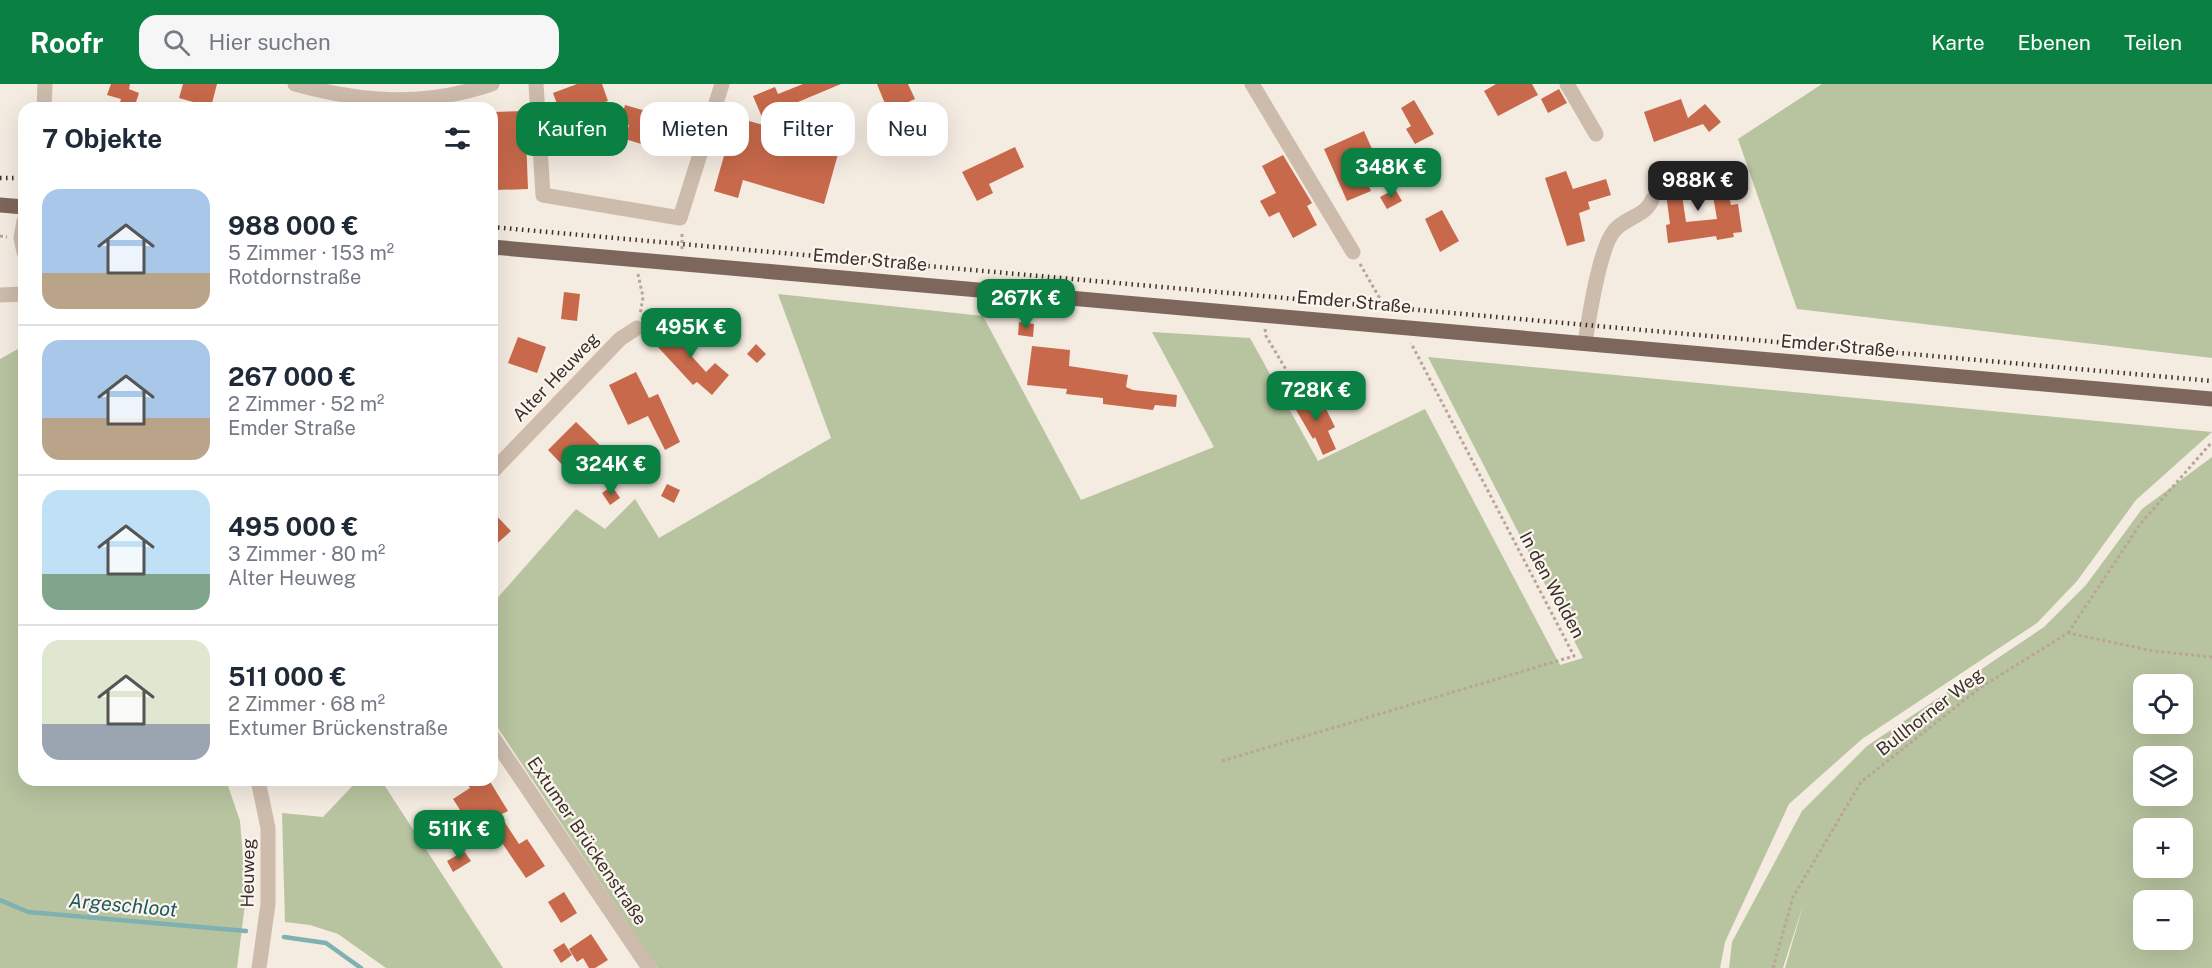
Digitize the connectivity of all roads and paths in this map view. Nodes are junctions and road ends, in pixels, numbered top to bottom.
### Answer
1 (45, 84) edge
2 (295, 84) edge
3 (492, 84) edge
4 (536, 84) edge
5 (722, 84) edge
6 (1252, 84) edge
7 (1567, 84) edge
8 (44, 102) edge
9 (393, 102) edge
10 (420, 102) edge
11 (1596, 134) dead end
12 (1652, 200) dead end
13 (0, 205) edge
14 (18, 206) edge
15 (498, 248) edge
16 (1353, 252) joint
17 (638, 273) dead end
18 (18, 294) edge
19 (0, 295) edge
20 (1382, 324) junction
21 (1410, 326) junction
22 (1265, 327) dead end
23 (637, 328) joint
24 (1585, 343) junction
25 (1300, 393) dead end
26 (2212, 399) edge
27 (2212, 442) edge
28 (498, 466) edge
29 (2068, 633) junction
30 (2212, 657) edge
31 (498, 745) edge
32 (1222, 761) dead end
33 (259, 786) edge
34 (259, 968) edge
35 (649, 968) edge
36 (1773, 968) edge

1 - 8 street
2 - 9 street
3 - 10 street
4 - 5 street
6 - 16 street
7 - 11 street
12 - 24 street
13 - 14 main road
15 - 20 main road, Emder Straße
16 - 20 path
17 - 23 path
18 - 19 street
20 - 21 main road, Emder Straße
21 - 24 main road, Emder Straße
21 - 32 path, In den Wolden
22 - 25 path
23 - 28 street, Alter Heuweg
24 - 26 main road, Emder Straße
27 - 29 path
29 - 30 path
29 - 36 path, Bullhorner Weg
31 - 35 street, Extumer Brückenstraße
33 - 34 street, Heuweg

